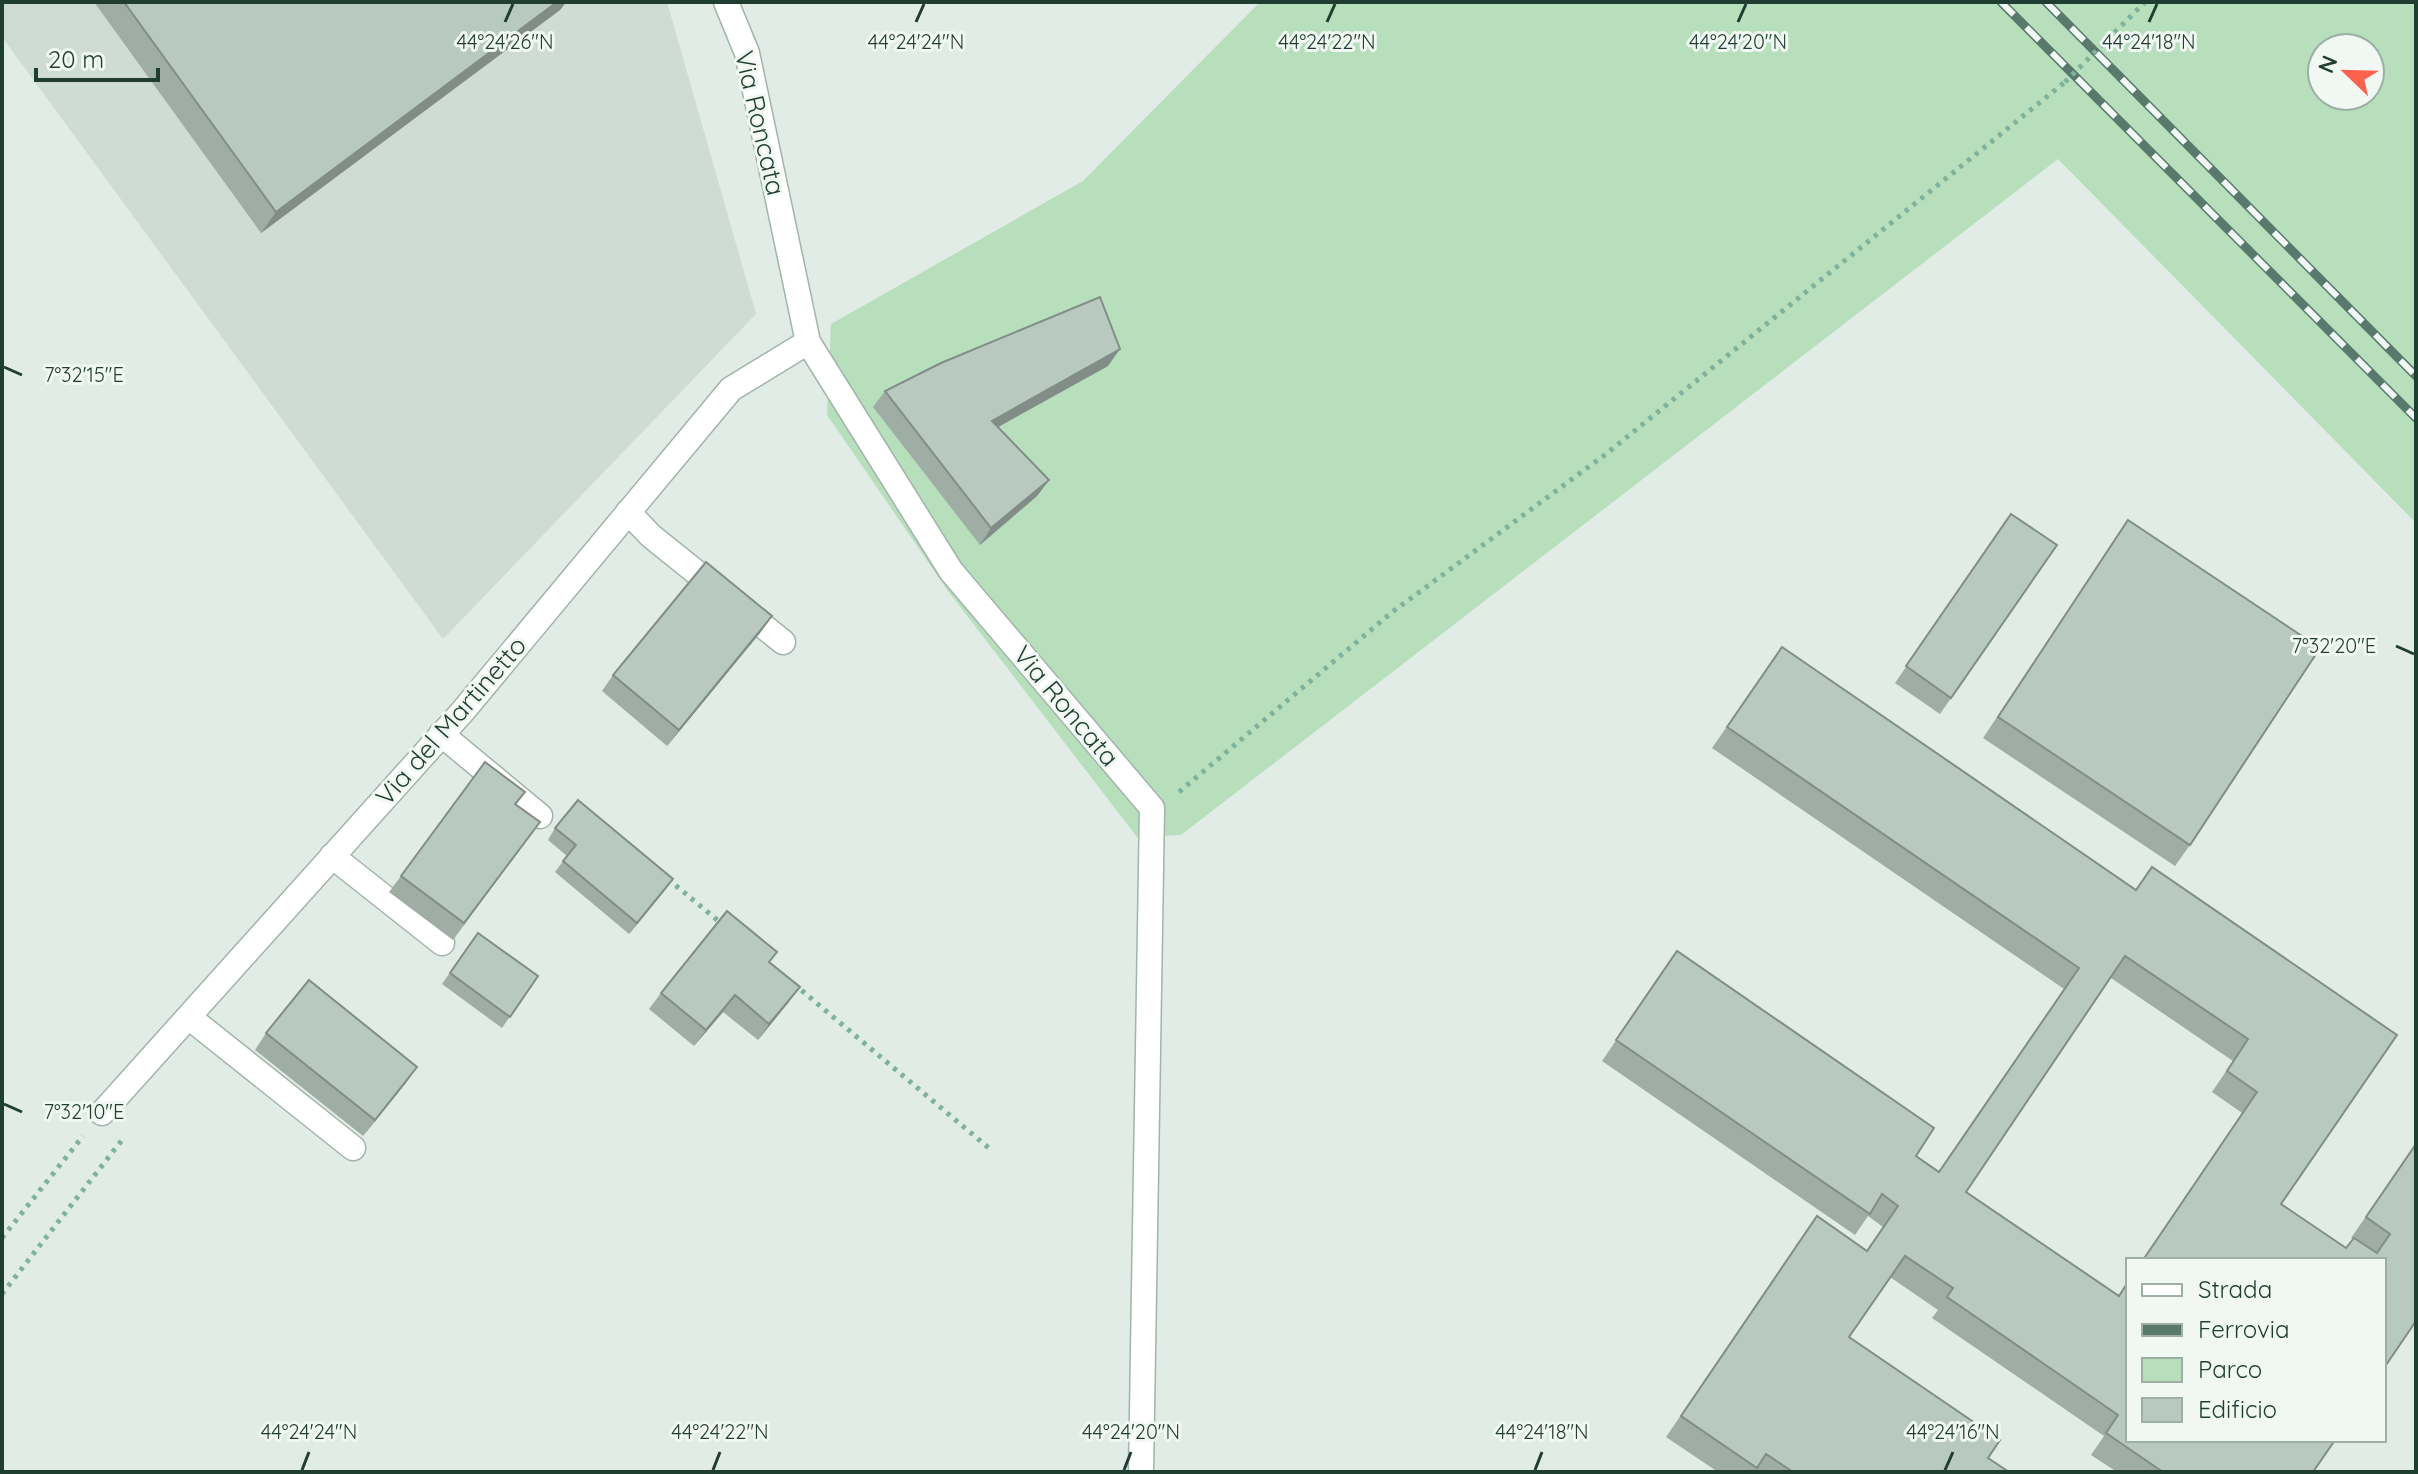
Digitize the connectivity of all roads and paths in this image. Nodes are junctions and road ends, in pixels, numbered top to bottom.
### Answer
1 (726, 2) edge
2 (2145, 2) edge
3 (808, 342) junction
4 (628, 512) junction
5 (783, 642) dead end
6 (441, 734) junction
7 (1152, 808) junction
8 (540, 816) dead end
9 (332, 856) junction
10 (656, 870) edge
11 (729, 930) edge
12 (442, 943) dead end
13 (789, 980) edge
14 (190, 1018) junction
15 (102, 1113) joint
16 (129, 1131) dead end
17 (353, 1148) dead end
18 (990, 1149) dead end
19 (2, 1238) edge
20 (2, 1294) edge
21 (1141, 1472) edge

1 - 3 street, Via Roncata
2 - 7 path, bridge
3 - 4 street, Via del Martinetto
3 - 7 street, Via Roncata
4 - 5 street
4 - 6 street, Via del Martinetto
6 - 8 street
6 - 9 street, Via del Martinetto
7 - 21 street
9 - 12 street
9 - 14 street, Via del Martinetto
10 - 11 path
13 - 18 path
14 - 15 street, Via del Martinetto
14 - 17 street
15 - 19 path
16 - 20 path

